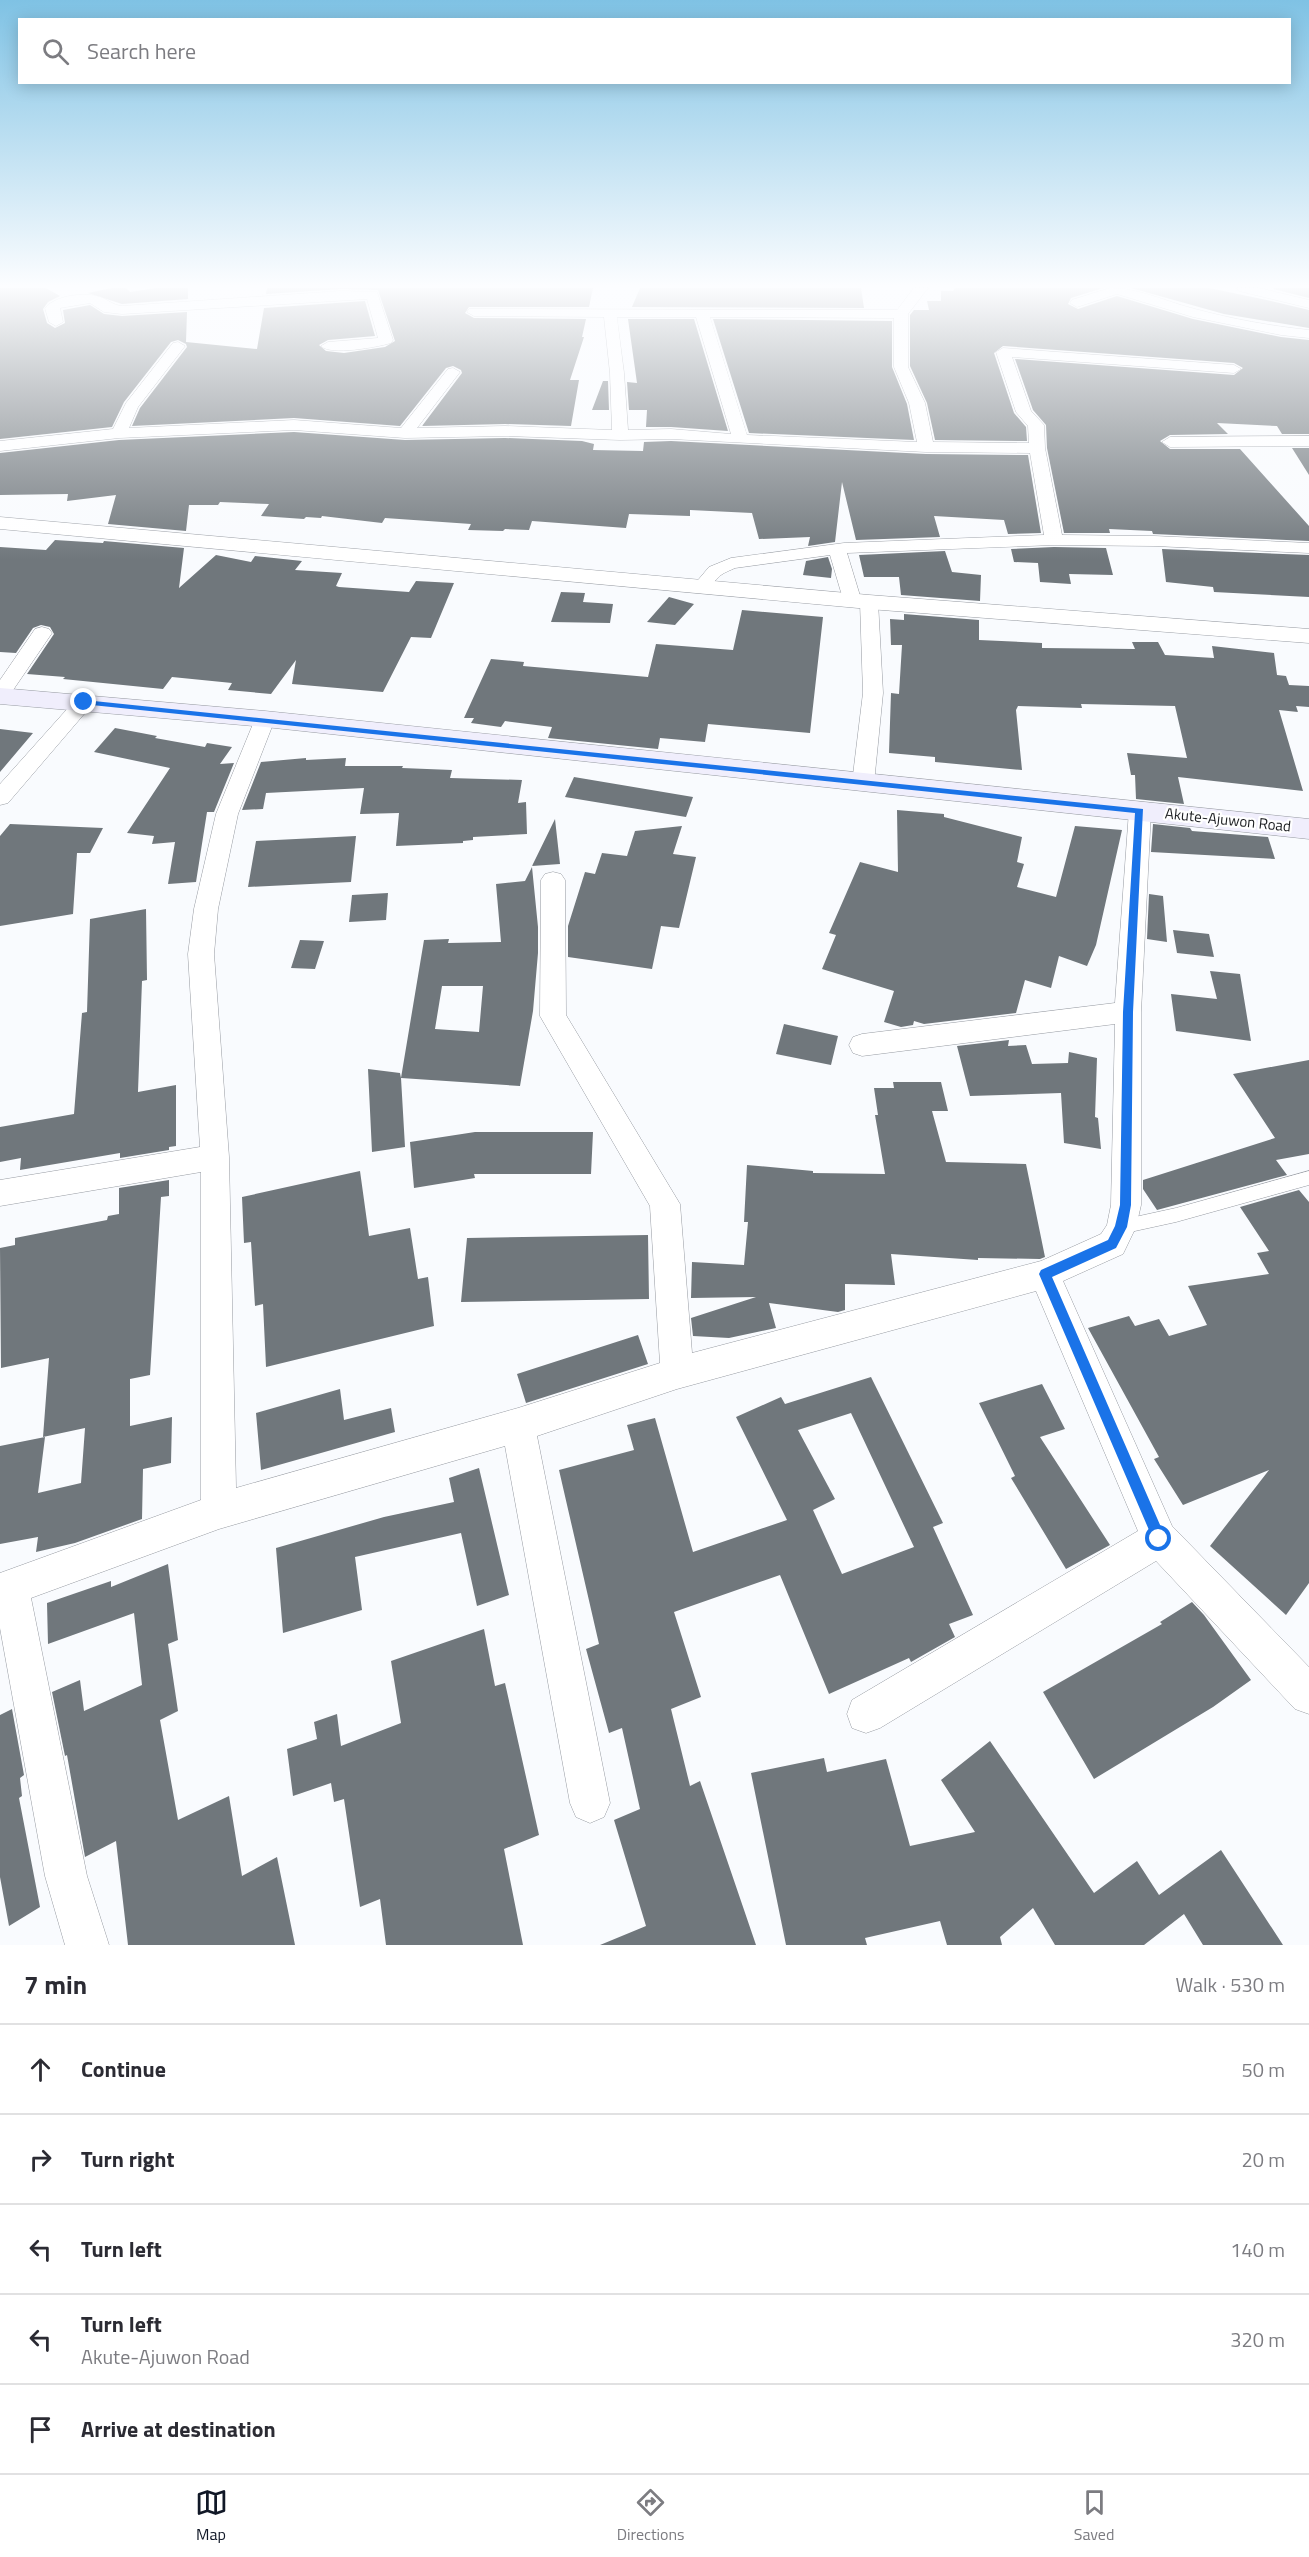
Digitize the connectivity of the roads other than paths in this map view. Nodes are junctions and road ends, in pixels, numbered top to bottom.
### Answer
1 (152, 379) edge
2 (448, 379) edge
3 (617, 379) edge
4 (722, 379) edge
5 (906, 379) edge
6 (1012, 379) edge
7 (405, 433) junction
8 (119, 434) junction
9 (620, 435) junction
10 (740, 440) junction
11 (1309, 441) edge
12 (1170, 442) dead end
13 (0, 446) edge
14 (926, 447) junction
15 (1037, 448) junction
16 (0, 523) edge
17 (1054, 540) junction
18 (1309, 548) edge
19 (834, 550) junction
20 (702, 586) junction
21 (861, 600) junction
22 (42, 633) dead end
23 (1309, 636) edge
24 (0, 695) edge
25 (84, 702) junction
26 (265, 719) junction
27 (863, 783) junction
28 (0, 798) edge
29 (1140, 811) junction
30 (1309, 829) edge
31 (553, 880) dead end
32 (1128, 1012) junction
33 (862, 1045) dead end
34 (215, 1157) junction
35 (1309, 1178) edge
36 (0, 1194) edge
37 (1121, 1227) junction
38 (1045, 1274) junction
39 (677, 1373) junction
40 (518, 1425) junction
41 (219, 1511) junction
42 (1159, 1539) junction
43 (5, 1590) edge
44 (1309, 1695) edge
45 (866, 1713) dead end
46 (590, 1803) dead end
47 (87, 1945) edge

1 - 8 street
2 - 7 street
3 - 9 street
4 - 10 street
5 - 14 street
6 - 15 street
7 - 8 street
7 - 9 street
8 - 13 street
9 - 10 street
10 - 14 street
11 - 12 street
14 - 15 street
15 - 17 street
16 - 20 street
17 - 18 street
17 - 19 street
19 - 20 street
19 - 21 street
20 - 21 street
21 - 23 street
21 - 27 street
22 - 24 street
24 - 25 main road, Akute-Ajuwon Road
25 - 26 main road, Akute-Ajuwon Road
25 - 28 street
26 - 27 main road, Akute-Ajuwon Road
26 - 34 street
27 - 29 main road, Akute-Ajuwon Road
29 - 30 main road, Akute-Ajuwon Road
29 - 32 street
31 - 39 street
32 - 33 street
32 - 37 street
34 - 36 street
34 - 41 street
35 - 37 lane
37 - 38 street
38 - 39 street
38 - 42 street
39 - 40 street
40 - 41 street
40 - 46 street
41 - 43 street
42 - 44 street
42 - 45 street
43 - 47 street

